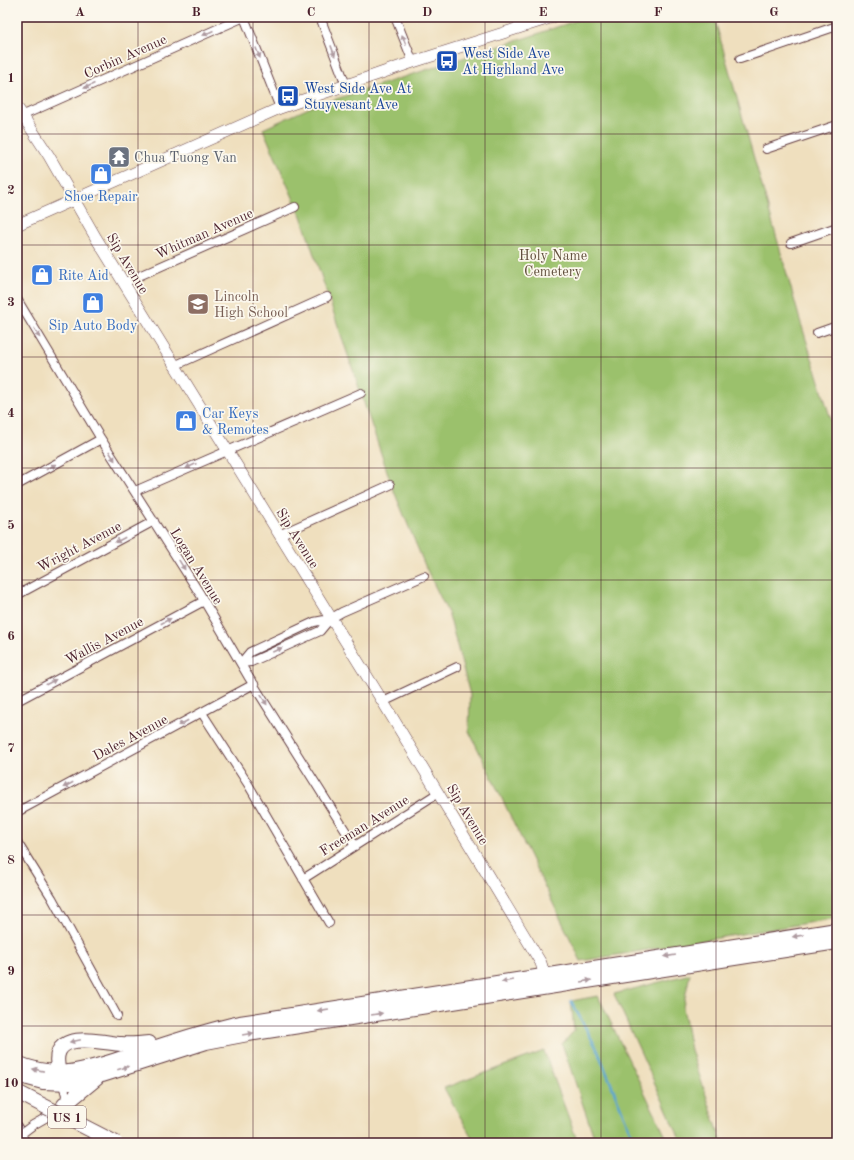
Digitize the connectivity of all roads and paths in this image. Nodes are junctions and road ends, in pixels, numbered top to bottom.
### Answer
1 (244, 17) edge
2 (320, 17) edge
3 (395, 17) edge
4 (553, 17) edge
5 (530, 21) edge
6 (837, 26) edge
7 (740, 59) dead end
8 (413, 62) junction
9 (346, 85) junction
10 (280, 108) junction
11 (19, 113) edge
12 (837, 125) edge
13 (766, 149) dead end
14 (74, 200) junction
15 (295, 207) dead end
16 (17, 225) edge
17 (837, 227) edge
18 (791, 243) dead end
19 (123, 283) junction
20 (327, 297) dead end
21 (17, 299) edge
22 (837, 326) edge
23 (817, 332) dead end
24 (174, 366) junction
25 (360, 393) dead end
26 (101, 439) junction
27 (226, 450) junction
28 (17, 485) edge
29 (390, 485) dead end
30 (135, 491) junction
31 (154, 521) junction
32 (278, 535) junction
33 (424, 576) dead end
34 (17, 595) edge
35 (204, 601) junction
36 (330, 619) junction
37 (241, 663) junction
38 (457, 668) dead end
39 (254, 684) junction
40 (17, 701) edge
41 (383, 702) junction
42 (202, 713) junction
43 (438, 794) junction
44 (17, 812) edge
45 (17, 842) edge
46 (355, 846) junction
47 (303, 879) junction
48 (329, 923) dead end
49 (837, 930) edge
50 (837, 942) edge
51 (546, 981) junction
52 (117, 1016) dead end
53 (183, 1038) junction
54 (17, 1063) edge
55 (102, 1074) junction
56 (17, 1075) edge
57 (61, 1078) junction
58 (35, 1080) junction
59 (17, 1086) edge
60 (17, 1092) edge
61 (17, 1103) edge
62 (64, 1105) junction
63 (17, 1126) edge
64 (19, 1135) edge
65 (26, 1143) edge
66 (95, 1143) edge
67 (116, 1143) edge

1 -> 10 street
1 -> 11 street, Corbin Avenue
2 -> 9 street
8 -> 3 street
4 - 5 street
5 - 8 street
6 - 7 street
8 - 9 street
9 - 10 street
10 - 14 street
11 - 14 street, Sip Avenue
12 - 13 street
14 - 16 street
14 - 19 street, Sip Avenue
15 - 19 street, Whitman Avenue
17 - 18 street
19 - 24 street, Sip Avenue
20 - 24 street
21 -> 26 street, Logan Avenue
22 - 23 street
24 - 27 street, Sip Avenue
25 - 27 street
28 -> 26 street
26 -> 30 street, Logan Avenue
27 -> 30 street
27 - 32 street, Sip Avenue
29 - 32 street
30 - 31 street, Logan Avenue
31 -> 34 street, Wright Avenue
31 -> 35 street, Logan Avenue
32 - 36 street, Sip Avenue
33 - 36 street
35 - 37 street, Logan Avenue
40 -> 35 street, Wallis Avenue
36 - 37 street
36 - 41 street, Sip Avenue
37 - 39 street, Logan Avenue
38 - 41 street
39 - 42 street, Dales Avenue
39 -> 46 street, Logan Avenue
41 - 43 street, Sip Avenue
42 -> 44 street, Dales Avenue
42 - 47 street
43 - 46 street, Freeman Avenue
43 - 51 street, Sip Avenue
45 - 52 street
46 - 47 street, Freeman Avenue
47 - 48 street
49 -> 51 highway
51 -> 50 highway
51 -> 53 highway
55 -> 51 highway
53 - 57 highway
53 -> 57 highway
57 -> 54 highway
55 - 57 highway
55 - 62 highway
56 - 58 highway
57 - 58 highway
57 - 62 street
58 - 59 highway
60 - 67 highway, US 1, bridge
61 - 66 highway, US 1
62 - 64 street
63 - 64 street
64 - 65 street

